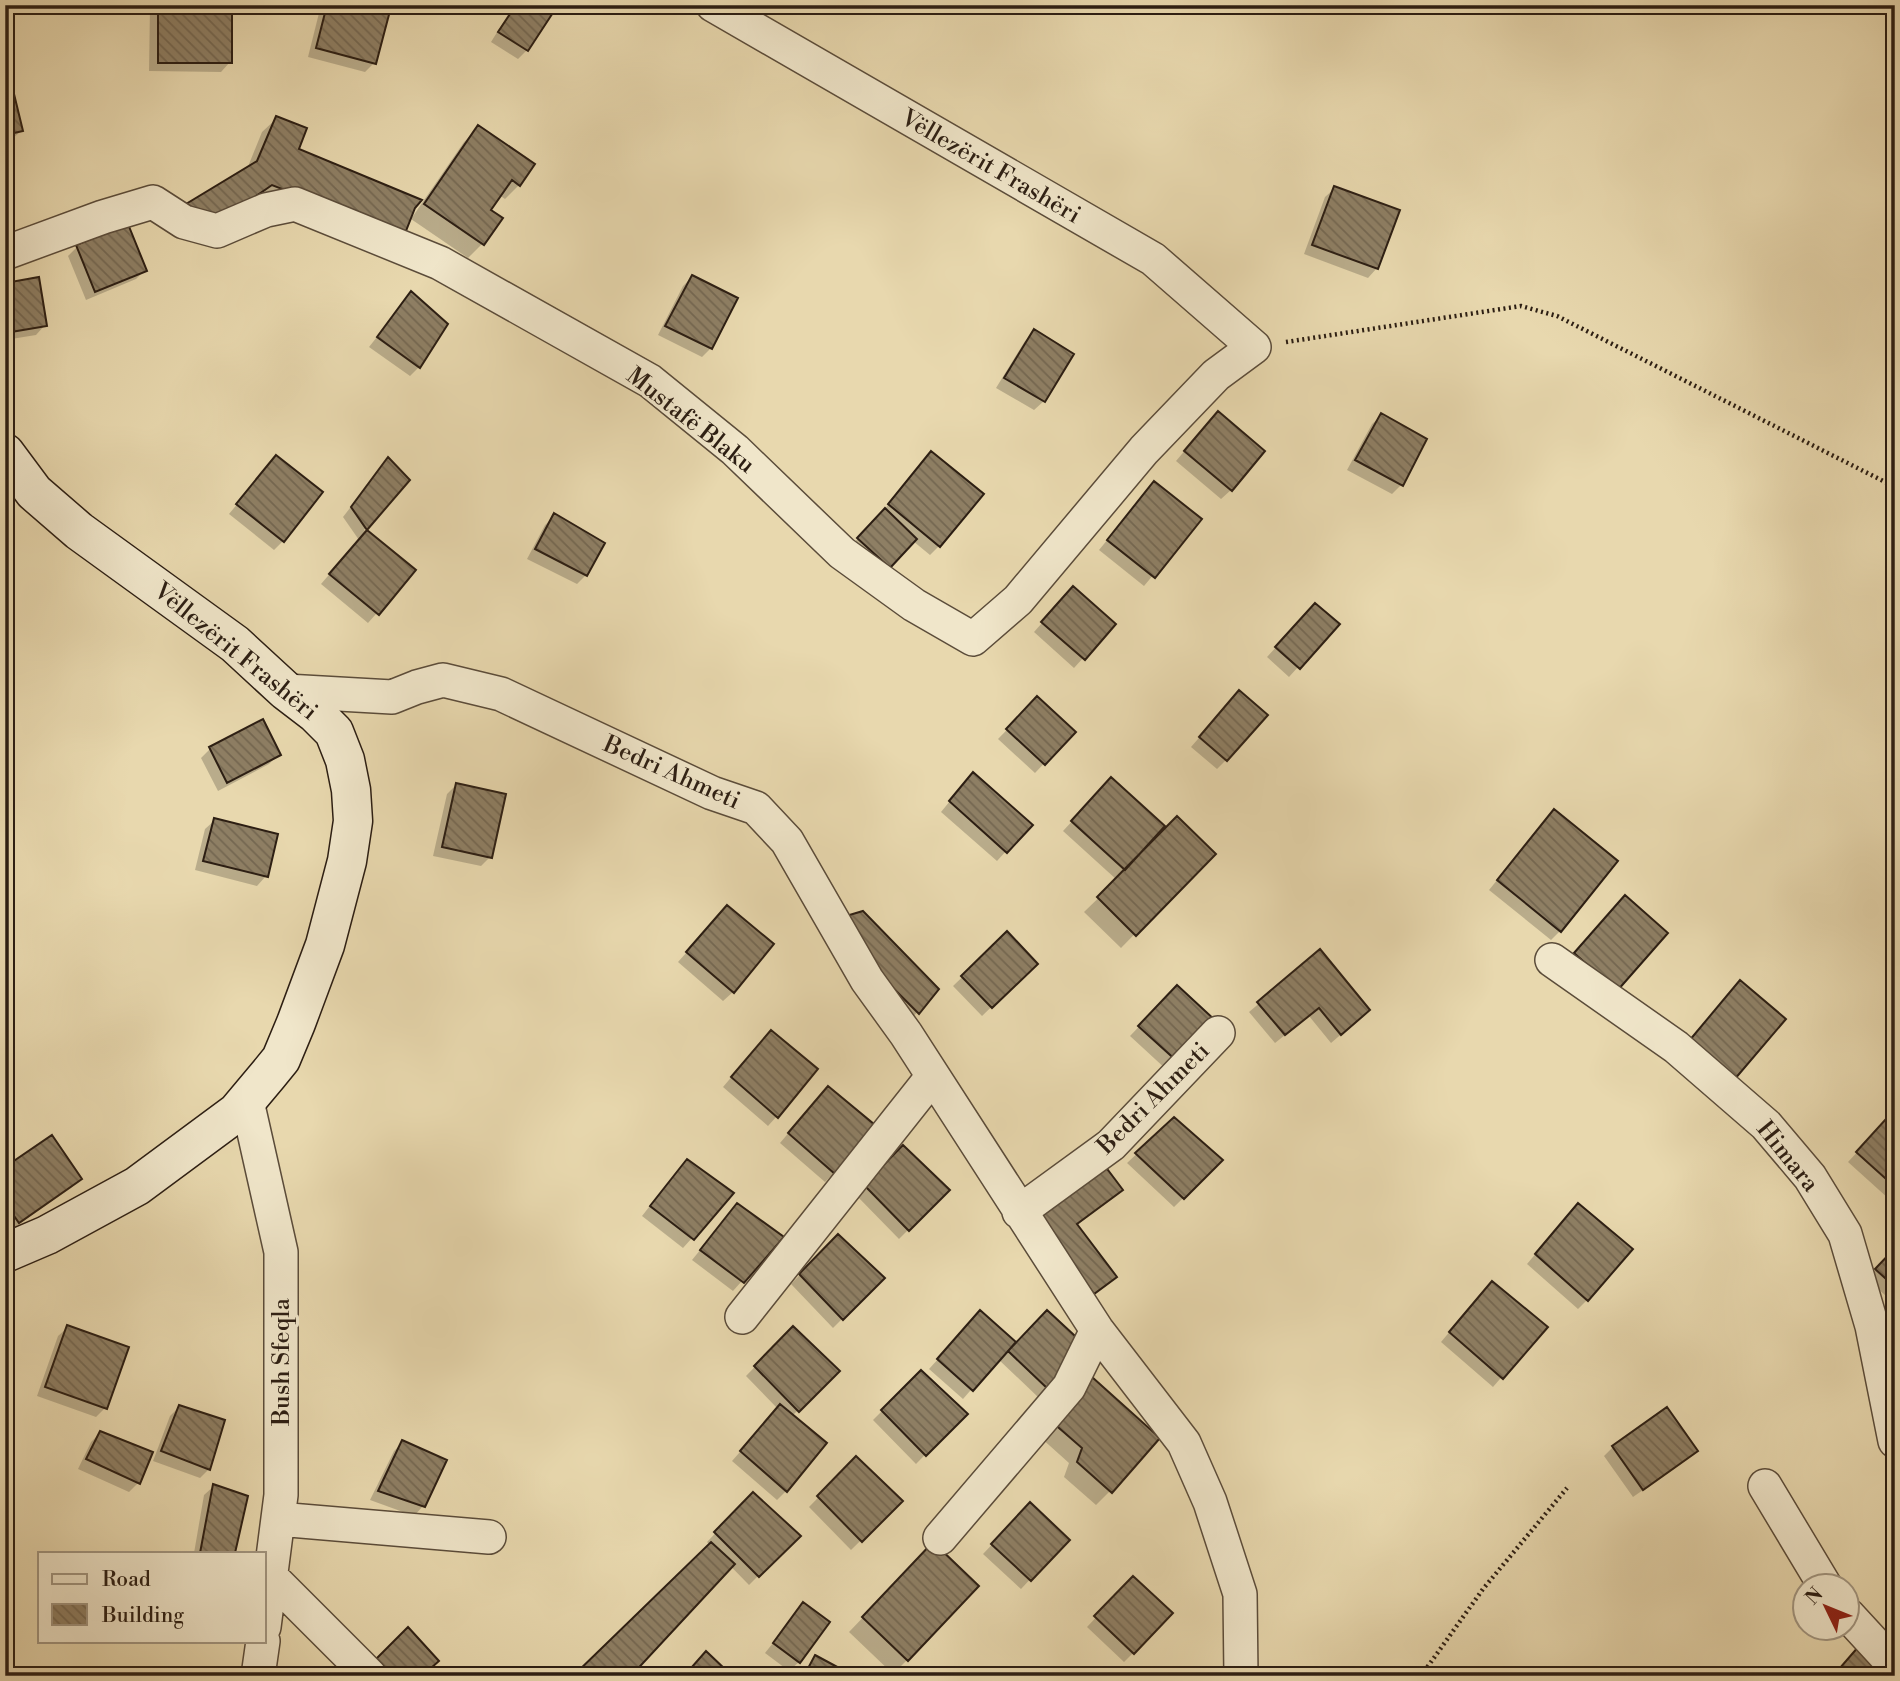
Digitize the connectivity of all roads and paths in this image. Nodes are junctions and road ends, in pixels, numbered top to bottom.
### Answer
1 (713, 5) edge
2 (5, 253) edge
3 (1254, 347) junction
4 (5, 453) edge
5 (1895, 487) edge
6 (286, 691) junction
7 (1552, 960) dead end
8 (1218, 1033) dead end
9 (933, 1076) junction
10 (247, 1101) junction
11 (1019, 1212) junction
12 (5, 1253) edge
13 (742, 1317) dead end
14 (1097, 1330) junction
15 (1895, 1441) edge
16 (1765, 1486) dead end
17 (1567, 1489) dead end
18 (278, 1519) junction
19 (489, 1537) dead end
20 (940, 1538) dead end
21 (1816, 1572) edge
22 (270, 1576) junction
23 (266, 1610) edge
24 (1862, 1631) edge
25 (262, 1642) edge
26 (1895, 1666) edge
27 (258, 1676) edge
28 (370, 1676) edge
29 (1241, 1676) edge
30 (1421, 1676) edge

1 - 3 street, Vëllezërit Frashëri
2 - 3 street, Mustafë Blaku
3 - 5 path
4 - 6 street, Vëllezërit Frashëri
6 - 9 street, Bedri Ahmeti
6 - 10 street, Vëllezërit Frashëri
7 - 15 street, Himara
8 - 11 street, Bedri Ahmeti
9 - 11 street, Bedri Ahmeti
9 - 13 street
10 - 12 street, Vëllezërit Frashëri
10 - 18 street, Bush Sfeqla
11 - 14 street, Bedri Ahmeti
14 - 20 street
14 - 29 street, Bedri Ahmeti
16 - 21 street
17 - 30 path
18 - 19 street
18 - 22 street, Bush Sfeqla
22 - 23 street, Bush Sfeqla
22 - 28 street
24 - 26 street
25 - 27 street

